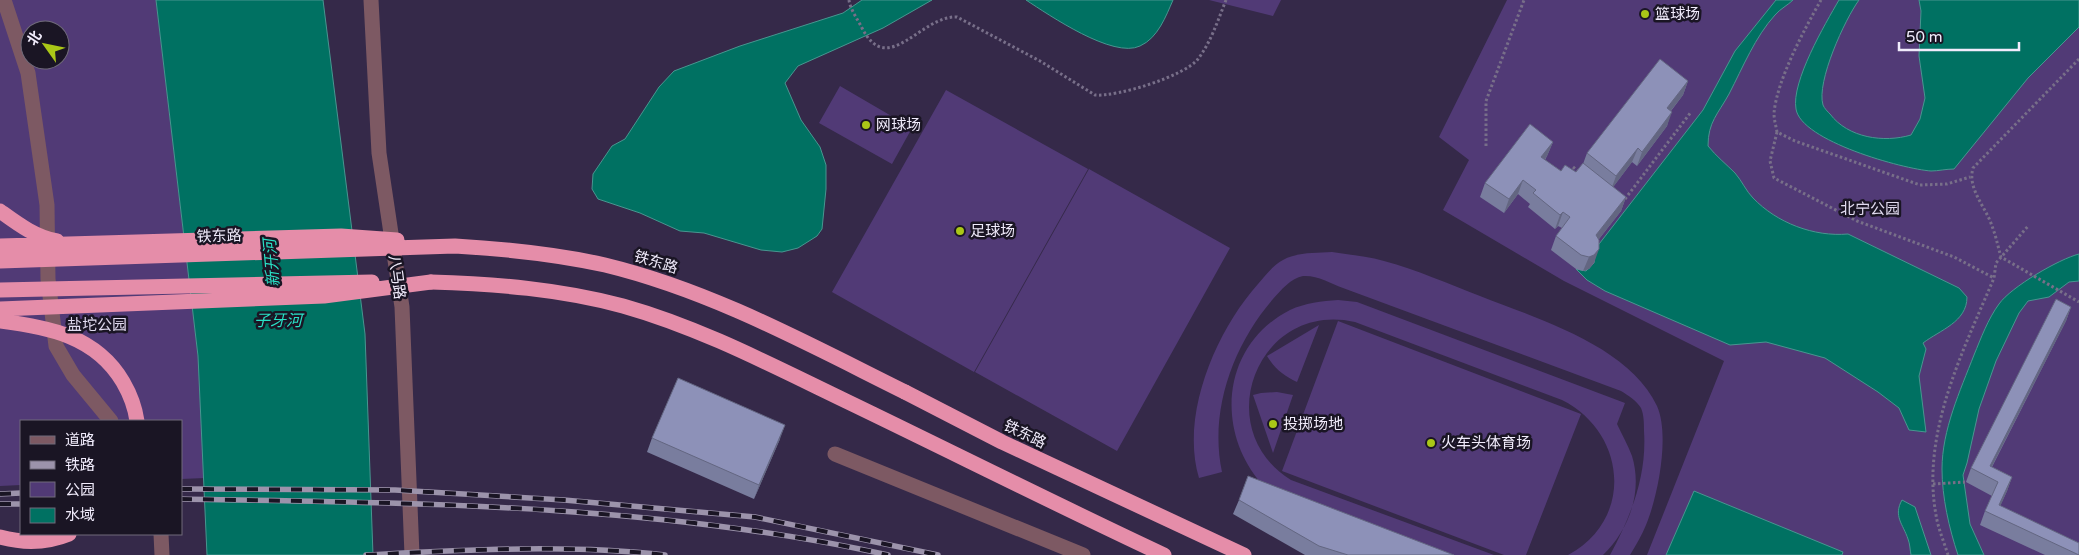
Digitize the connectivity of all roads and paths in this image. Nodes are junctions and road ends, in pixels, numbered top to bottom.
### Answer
1 (4, 0) edge
2 (371, 0) edge
3 (1226, 0) edge
4 (1524, 0) edge
5 (1821, 0) edge
6 (849, 1) edge
7 (2079, 59) edge
8 (1691, 112) dead end
9 (1777, 132) junction
10 (1486, 146) dead end
11 (1573, 167) dead end
12 (1970, 177) junction
13 (1586, 178) edge
14 (1620, 205) edge
15 (0, 211) edge
16 (2028, 225) dead end
17 (76, 244) junction
18 (0, 246) edge
19 (456, 246) junction
20 (2001, 257) junction
21 (0, 261) edge
22 (1994, 278) junction
23 (430, 282) junction
24 (0, 290) edge
25 (2079, 302) edge
26 (0, 309) edge
27 (0, 321) edge
28 (110, 420) edge
29 (137, 420) edge
30 (835, 454) dead end
31 (1965, 482) dead end
32 (1933, 484) junction
33 (65, 535) edge
34 (160, 535) edge
35 (0, 537) edge
36 (162, 555) edge
37 (412, 555) edge
38 (1083, 555) edge
39 (1164, 555) edge
40 (1244, 555) edge
41 (1948, 555) edge

1 - 28 street
2 - 37 street, 八马路
3 - 6 path
4 - 10 path
5 - 9 path
7 - 12 path
8 - 14 path
9 - 12 path
9 - 22 path
11 - 13 path
12 - 20 path
15 - 17 highway, bridge
16 - 20 path
17 - 18 highway, bridge
17 - 19 highway, bridge
19 - 21 highway, 铁东路, bridge
19 - 40 highway, 铁东路, bridge
20 - 22 path
20 - 25 path
22 - 32 path
23 - 24 highway, bridge
23 - 26 highway, bridge
23 - 39 highway
27 - 29 highway, bridge
30 - 38 street
31 - 32 path
32 - 41 path
33 - 35 highway
34 - 36 street

